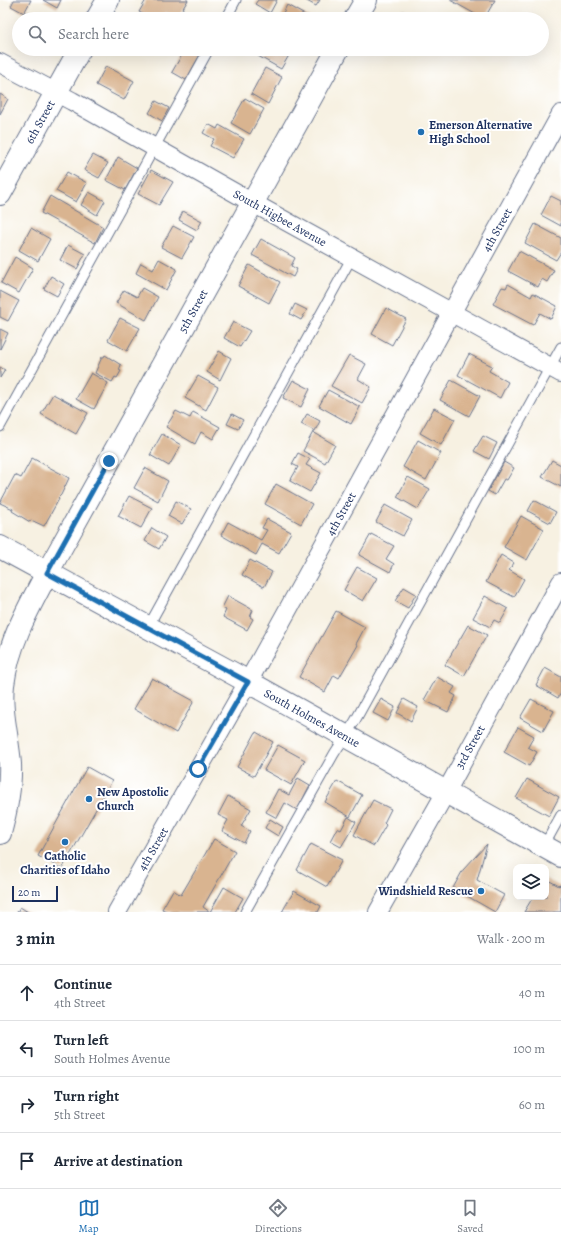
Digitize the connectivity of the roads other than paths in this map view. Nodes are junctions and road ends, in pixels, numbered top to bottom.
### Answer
1 (108, 0) edge
2 (236, 0) edge
3 (366, 0) edge
4 (101, 12) edge
5 (230, 12) edge
6 (359, 12) edge
7 (76, 56) edge
8 (205, 56) edge
9 (334, 56) edge
10 (0, 63) edge
11 (56, 92) junction
12 (561, 114) edge
13 (155, 147) junction
14 (0, 194) edge
15 (253, 203) junction
16 (352, 257) junction
17 (452, 312) junction
18 (561, 347) edge
19 (556, 370) edge
20 (0, 427) edge
21 (0, 547) edge
22 (47, 573) junction
23 (561, 582) edge
24 (147, 627) junction
25 (248, 682) junction
26 (346, 737) junction
27 (446, 792) junction
28 (561, 815) edge
29 (0, 833) edge
30 (552, 851) edge
31 (117, 912) edge
32 (245, 912) edge
33 (378, 912) edge

1 - 4 street
2 - 5 lane
3 - 6 street
7 - 11 street, 6th Street
8 - 13 lane
9 - 15 street, 5th Street
10 - 11 street, South Higbee Avenue
11 - 13 street, South Higbee Avenue
11 - 14 street, 6th Street
12 - 17 street, 4th Street
13 - 15 street, South Higbee Avenue
13 - 20 lane
15 - 16 street, South Higbee Avenue
15 - 22 street, 5th Street
16 - 17 street, South Higbee Avenue
16 - 24 lane
17 - 19 street, South Higbee Avenue
17 - 25 street, 4th Street
18 - 19 lane
19 - 26 lane
21 - 22 street, South Holmes Avenue
22 - 24 street, South Holmes Avenue
22 - 29 street, 5th Street
23 - 27 street, 3rd Street
24 - 25 street, South Holmes Avenue
25 - 26 street, South Holmes Avenue
25 - 31 street, 4th Street
26 - 27 street, South Holmes Avenue
26 - 32 lane
27 - 30 street, South Holmes Avenue
27 - 33 street, 3rd Street
28 - 30 lane

